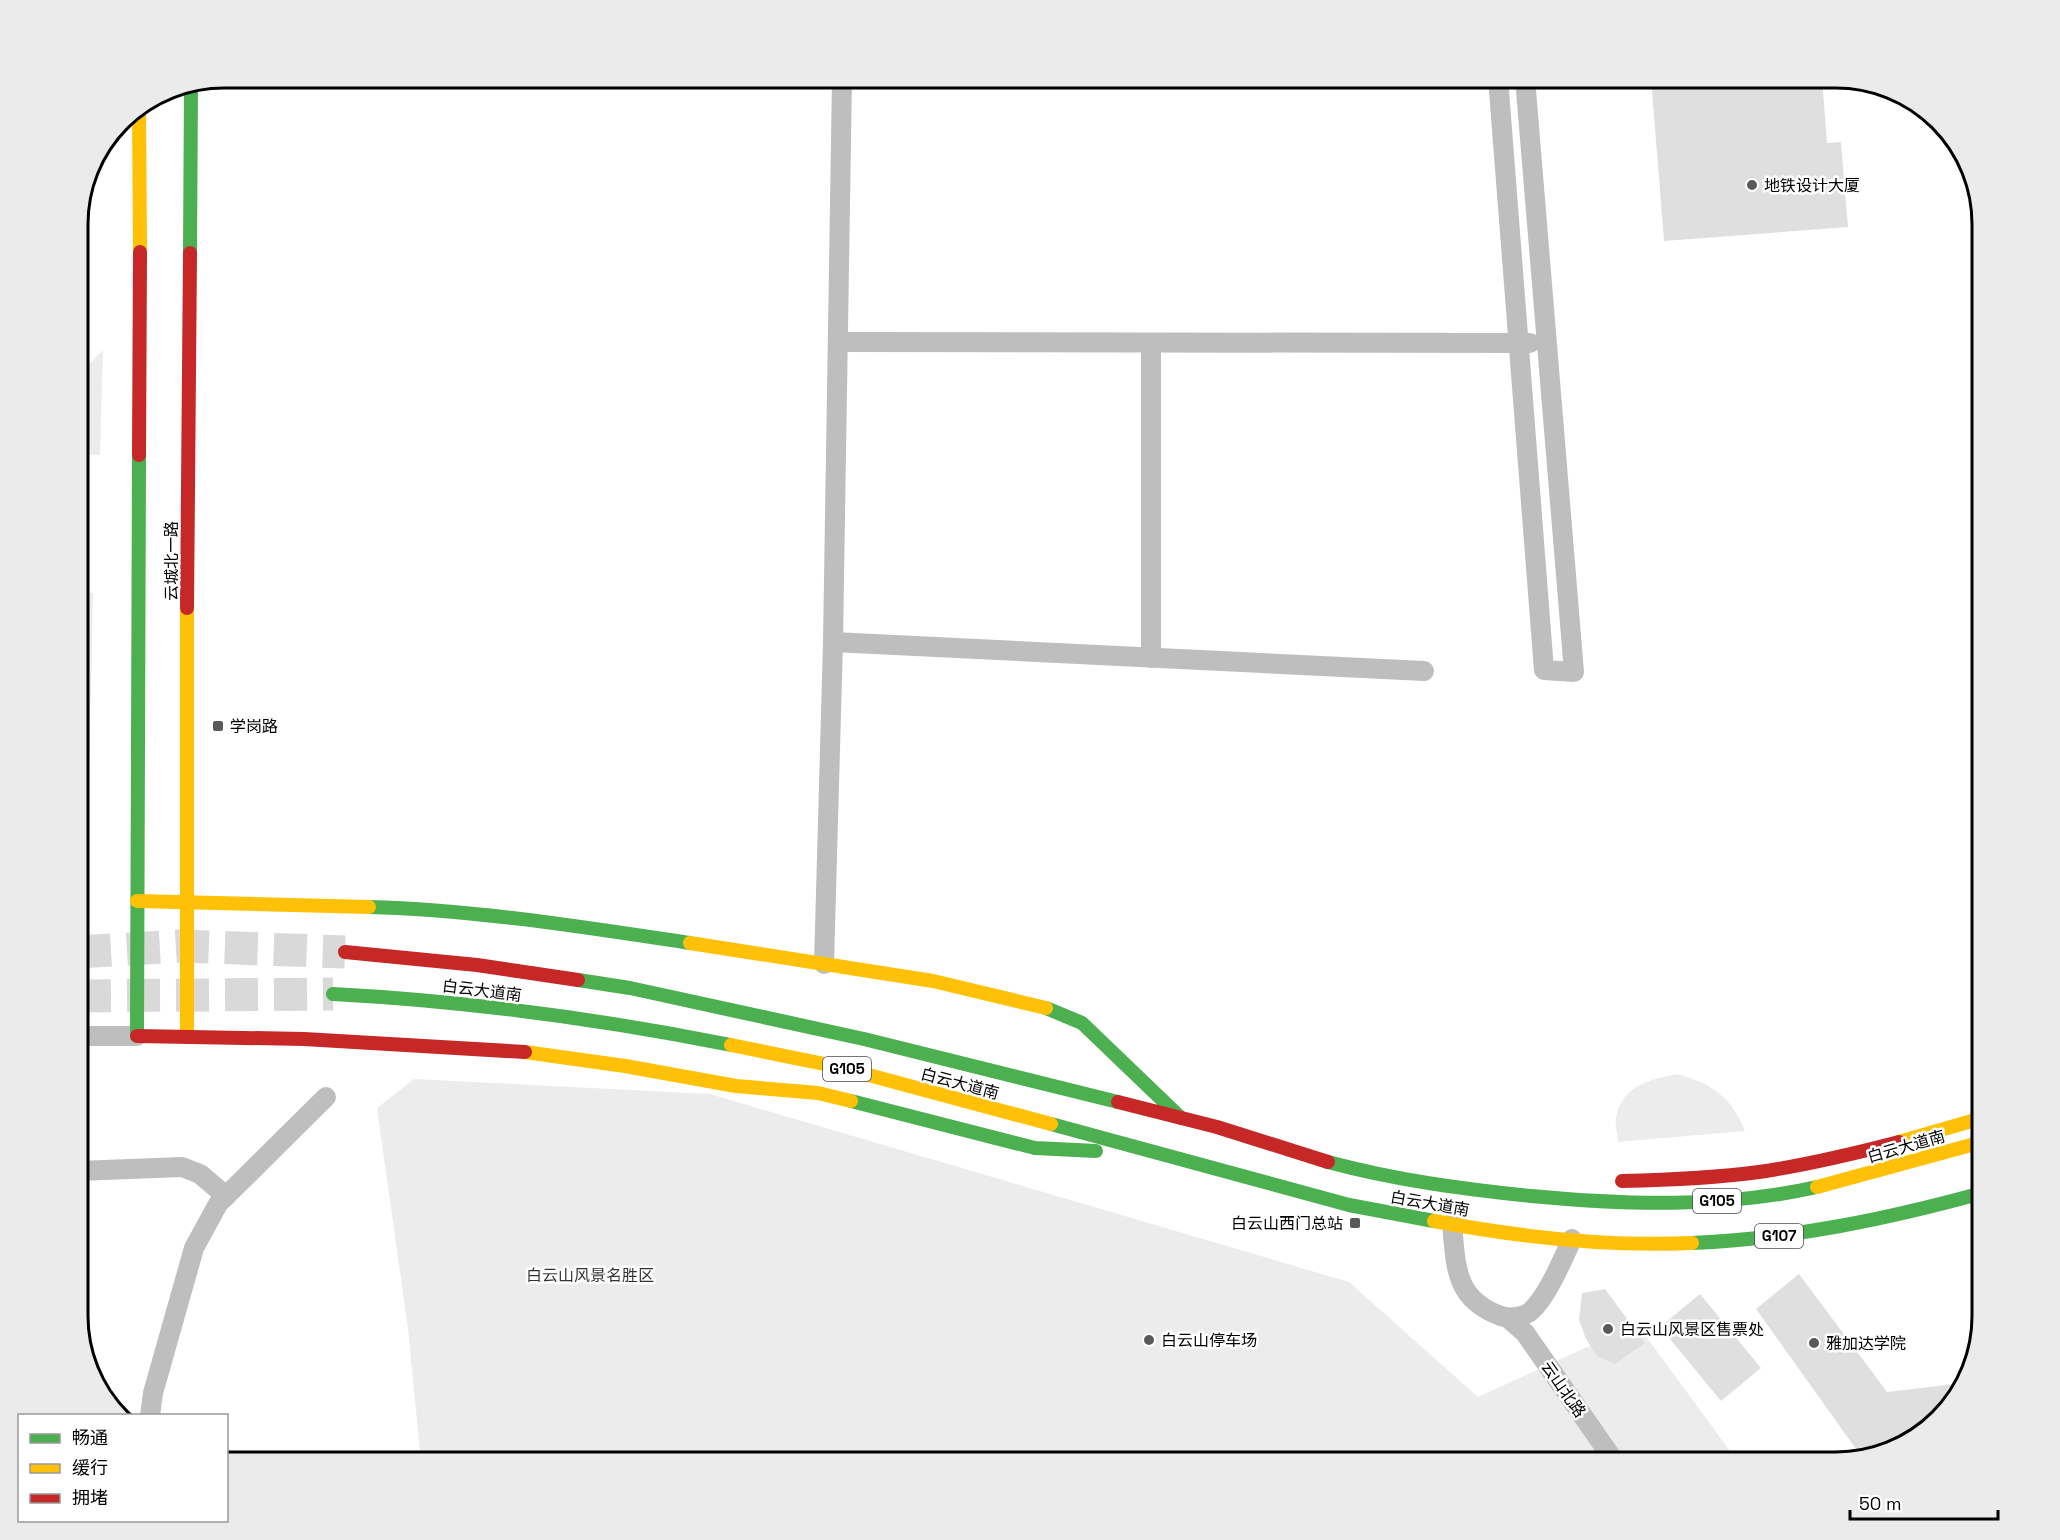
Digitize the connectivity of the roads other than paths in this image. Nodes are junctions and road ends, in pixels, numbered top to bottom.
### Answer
1 (842, 88) edge
2 (1499, 88) edge
3 (1526, 88) edge
4 (191, 93) edge
5 (139, 119) edge
6 (838, 342) junction
7 (1151, 343) junction
8 (1519, 343) junction
9 (1547, 344) junction
10 (833, 642) junction
11 (1151, 658) junction
12 (1424, 671) dead end
13 (137, 901) junction
14 (187, 901) junction
15 (345, 951) tunnel mouth
16 (824, 964) junction
17 (333, 994) tunnel mouth
18 (89, 1036) edge
19 (137, 1036) junction
20 (187, 1037) junction
21 (326, 1097) dead end
22 (1181, 1118) junction
23 (1972, 1121) edge
24 (1972, 1145) edge
25 (1161, 1155) junction
26 (89, 1171) edge
27 (1498, 1178) dead end
28 (1609, 1182) dead end
29 (1446, 1187) junction
30 (1972, 1196) edge
31 (226, 1197) junction
32 (1452, 1223) junction
33 (1649, 1230) dead end
34 (1572, 1239) junction
35 (1509, 1319) junction
36 (150, 1414) edge
37 (1608, 1452) edge

1 - 6 street
2 - 8 street
3 - 9 street
4 - 14 main road, 云城北一路
5 - 13 main road, 云城北一路
6 - 7 street
6 - 10 street
7 - 8 street
7 - 11 street
8 - 9 street
8 - 9 street
10 - 11 street
10 - 16 street
11 - 12 street
13 - 14 main road
13 - 19 main road, 云城北一路
14 - 16 main road
14 - 20 main road, 云城北一路
15 - 22 main road, 白云大道南 / G105
16 - 22 main road
17 - 25 main road, 白云大道南 / G105
18 - 19 street
19 - 20 main road
20 - 25 main road
21 - 31 street
22 - 29 main road, 白云大道南 / G105
23 - 28 main road, 白云大道南
24 - 29 main road, 白云大道南 / G105
25 - 32 main road, 白云大道南 / G105
26 - 31 street
27 - 29 main road, 白云大道南
30 - 34 main road, 白云大道南 / G107
31 - 36 street
32 - 34 main road, 白云大道南 / G105
32 - 35 street, 云山北路
33 - 34 main road, 白云大道南 / G105
34 - 35 street
35 - 37 street, 云山北路

